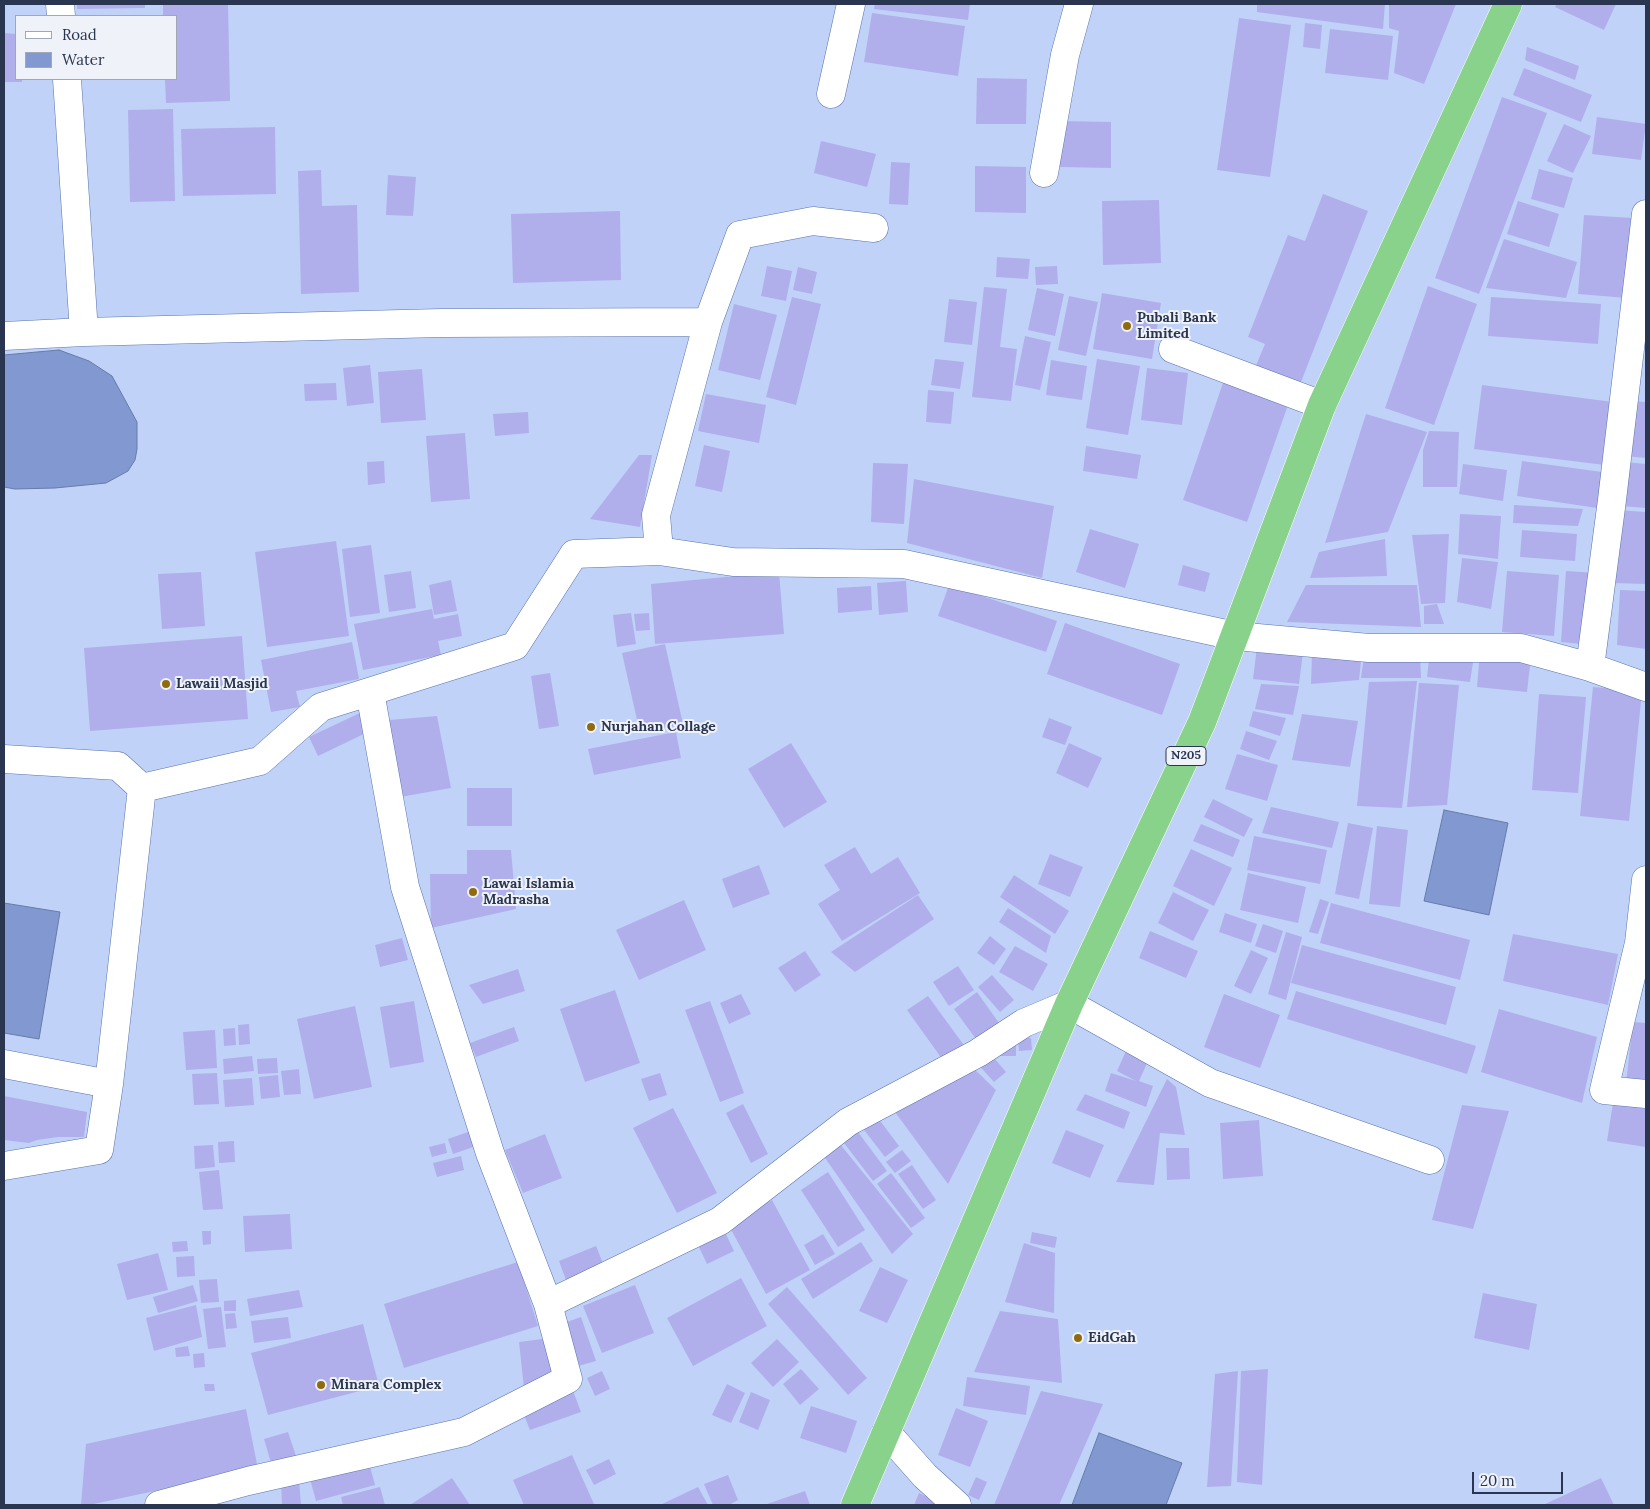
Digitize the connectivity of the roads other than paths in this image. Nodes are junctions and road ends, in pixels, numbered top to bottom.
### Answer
1 (851, 4) edge
2 (1078, 4) edge
3 (1508, 4) edge
4 (66, 80) edge
5 (831, 94) dead end
6 (1044, 173) dead end
7 (1646, 214) edge
8 (874, 228) dead end
9 (708, 322) junction
10 (84, 332) junction
11 (4, 336) edge
12 (1173, 349) dead end
13 (1322, 405) junction
14 (659, 551) junction
15 (1235, 636) junction
16 (1590, 667) junction
17 (1646, 687) edge
18 (370, 692) junction
19 (4, 759) edge
20 (142, 788) junction
21 (1646, 880) edge
22 (1068, 1004) junction
23 (4, 1064) edge
24 (108, 1084) junction
25 (1646, 1094) edge
26 (1430, 1160) dead end
27 (4, 1166) edge
28 (548, 1304) junction
29 (886, 1432) junction
30 (159, 1505) edge
31 (855, 1505) edge
32 (956, 1505) edge

1 - 5 street
2 - 6 street
3 - 13 highway, N205
4 - 10 street
7 - 16 street
8 - 9 street
9 - 10 street
9 - 14 street
10 - 11 street
12 - 13 street
13 - 15 highway, N205
14 - 15 street
14 - 18 street
15 - 16 street
15 - 22 highway, N205
16 - 17 street
18 - 20 street
18 - 28 street
19 - 20 street
20 - 24 street
21 - 25 street
22 - 26 street
22 - 28 street
22 - 29 highway, N205
23 - 24 street
24 - 27 street
28 - 30 street
29 - 31 highway, N205
29 - 32 street

